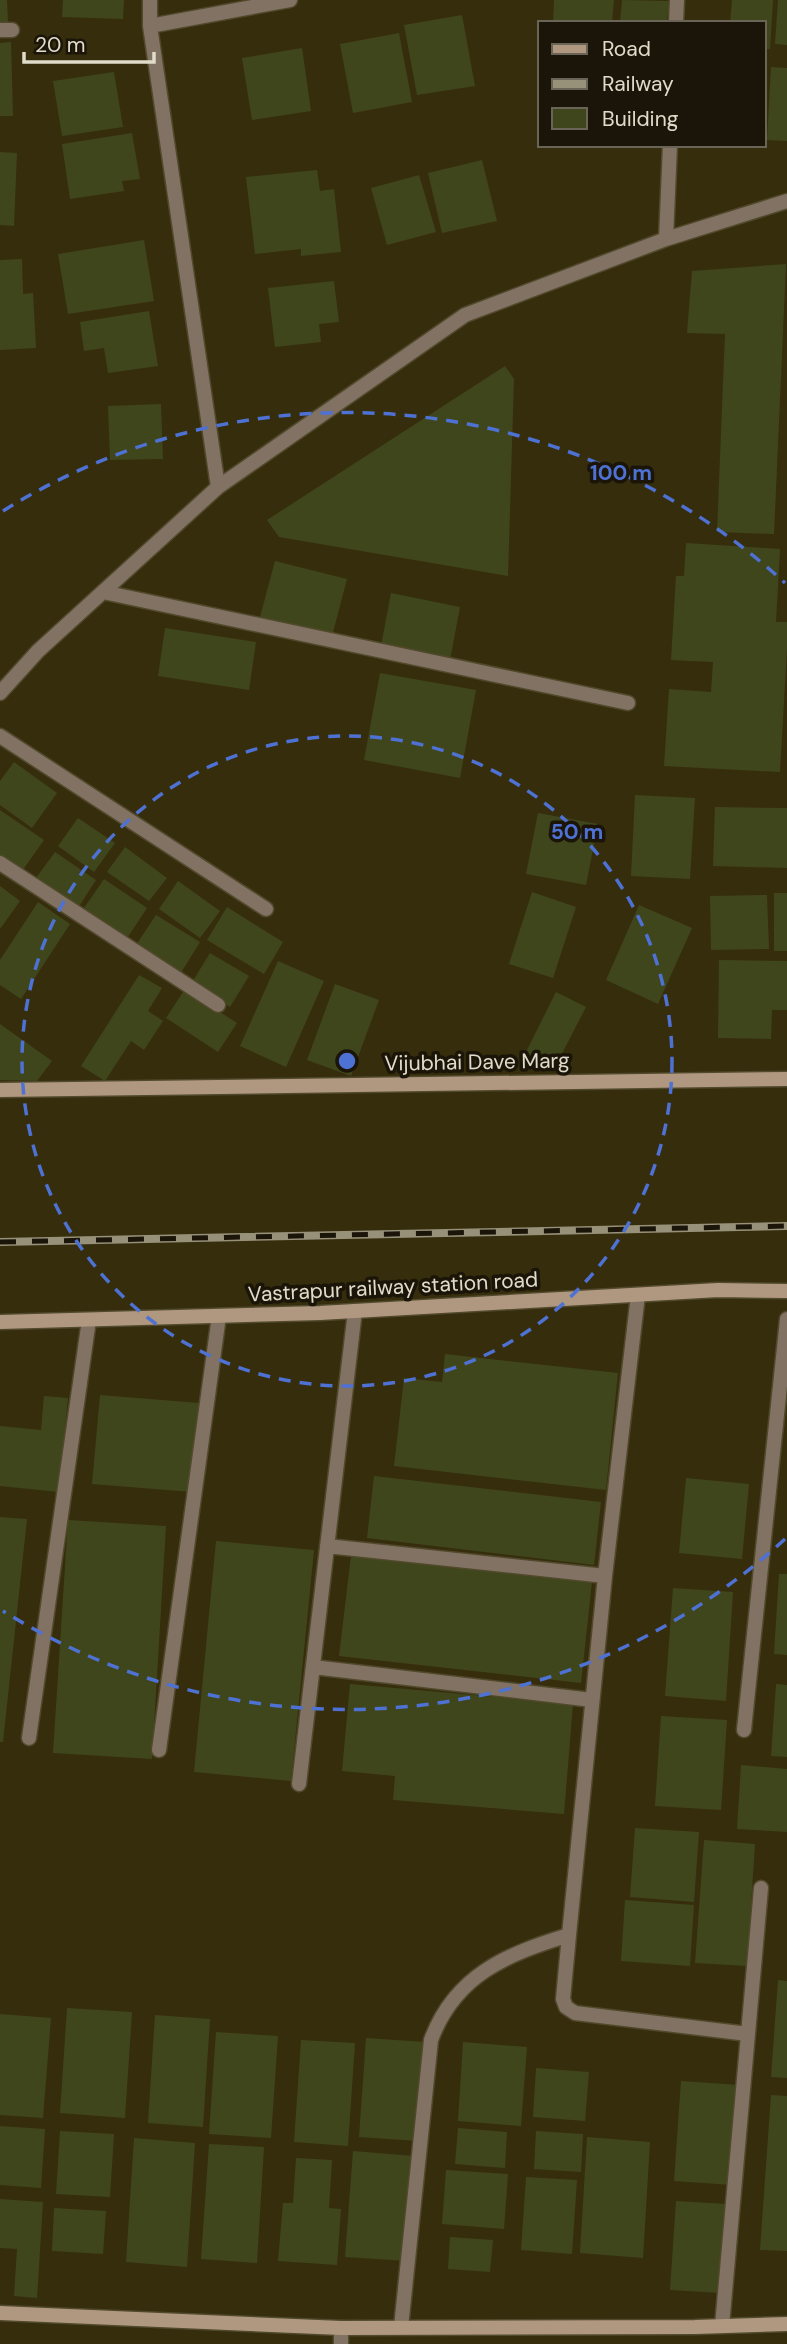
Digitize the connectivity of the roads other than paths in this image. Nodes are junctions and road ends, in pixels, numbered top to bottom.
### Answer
1 (150, 0) edge
2 (290, 0) edge
3 (677, 0) edge
4 (676, 21) edge
5 (150, 26) junction
6 (670, 147) edge
7 (787, 201) edge
8 (666, 239) junction
9 (218, 487) junction
10 (103, 592) junction
11 (2, 686) edge
12 (628, 703) dead end
13 (0, 736) edge
14 (0, 863) edge
15 (266, 909) dead end
16 (218, 1005) dead end
17 (787, 1079) edge
18 (0, 1090) edge
19 (787, 1292) edge
20 (638, 1295) junction
21 (355, 1311) junction
22 (219, 1316) junction
23 (787, 1319) edge
24 (89, 1320) junction
25 (0, 1322) edge
26 (327, 1546) junction
27 (605, 1576) junction
28 (313, 1667) junction
29 (592, 1700) junction
30 (744, 1730) dead end
31 (29, 1738) dead end
32 (159, 1750) dead end
33 (299, 1784) dead end
34 (761, 1888) dead end
35 (569, 1935) junction
36 (748, 2034) junction
37 (0, 2314) edge
38 (787, 2324) edge
39 (722, 2326) junction
40 (401, 2327) junction
41 (341, 2328) junction
42 (341, 2344) edge

1 - 5 street
2 - 5 street
3 - 4 street
5 - 9 street
6 - 8 street
7 - 8 street
8 - 9 street
9 - 10 street
10 - 11 street
10 - 12 street
13 - 15 street
14 - 16 street
17 - 18 street, Vijubhai Dave Marg
19 - 20 street, Vastrapur railway station road
20 - 21 street, Vastrapur railway station road
20 - 27 street
21 - 22 street, Vastrapur railway station road
21 - 26 street
22 - 24 street, Vastrapur railway station road
22 - 32 street
23 - 30 street
24 - 25 street, Vastrapur railway station road
24 - 31 street
26 - 27 street
26 - 28 street
27 - 29 street
28 - 29 street
28 - 33 street
29 - 35 street
34 - 36 street
35 - 36 street
35 - 40 street
36 - 39 street
37 - 41 street
38 - 39 street
39 - 40 street
40 - 41 street
41 - 42 street

